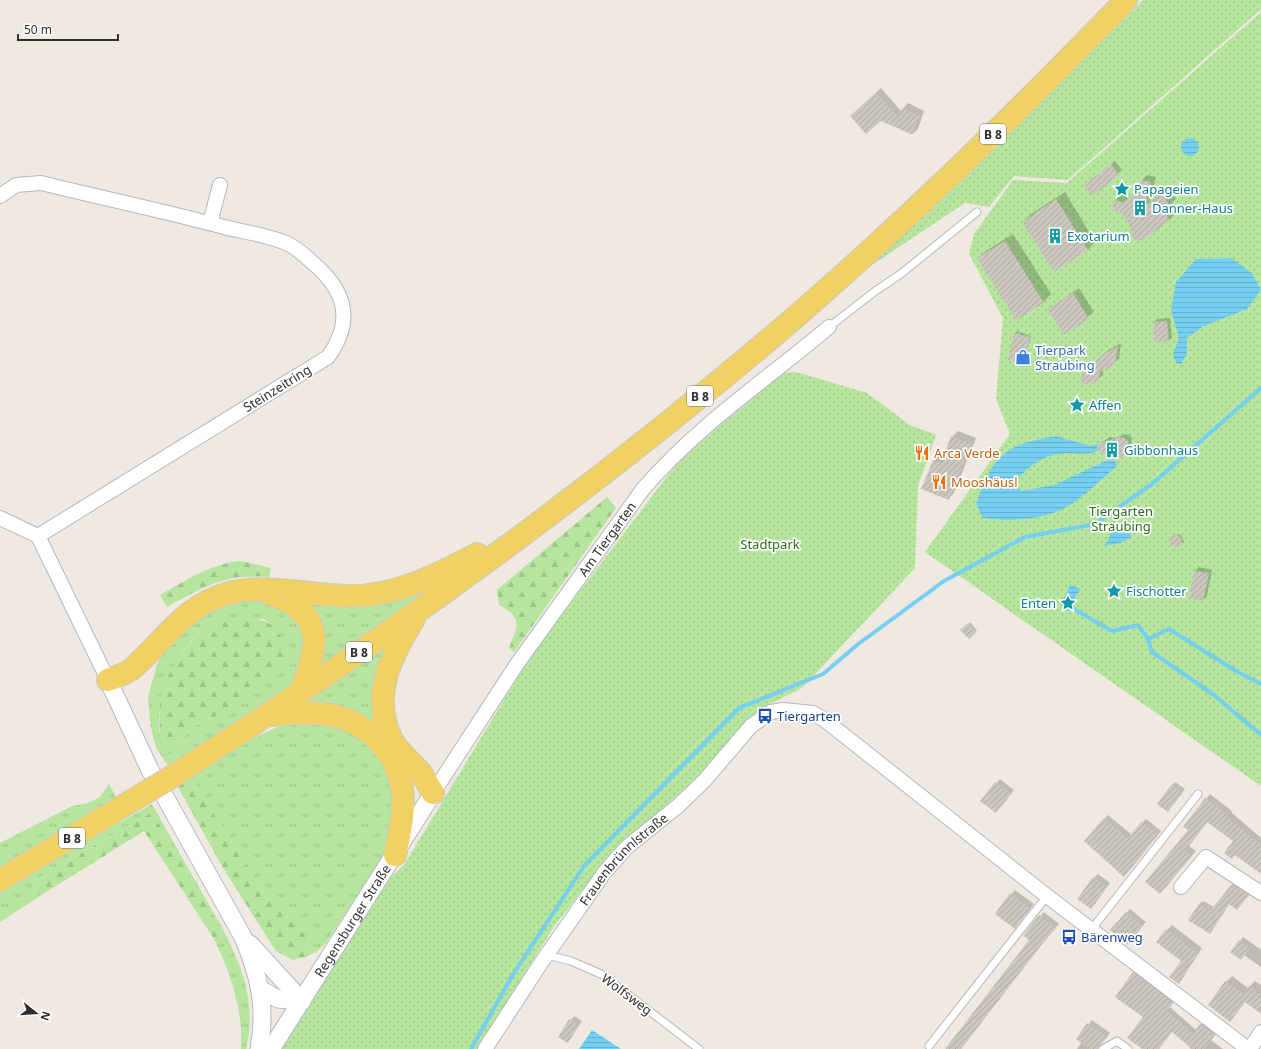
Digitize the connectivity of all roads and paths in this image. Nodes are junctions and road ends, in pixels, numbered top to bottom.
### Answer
1 (1126, 0) edge
2 (220, 186) dead end
3 (0, 196) edge
4 (977, 212) dead end
5 (210, 223) junction
6 (829, 327) joint
7 (0, 518) edge
8 (538, 522) junction
9 (38, 536) junction
10 (260, 590) junction
11 (418, 612) junction
12 (108, 680) junction
13 (300, 692) junction
14 (268, 715) junction
15 (402, 786) junction
16 (433, 793) junction
17 (1198, 794) dead end
18 (395, 855) junction
19 (0, 880) edge
20 (1181, 887) dead end
21 (1261, 894) edge
22 (1047, 896) junction
23 (1091, 930) junction
24 (243, 937) junction
25 (547, 955) junction
26 (260, 989) junction
27 (302, 1001) junction
28 (1261, 1032) edge
29 (929, 1046) dead end
30 (258, 1049) edge
31 (271, 1049) edge
32 (485, 1049) edge
33 (700, 1049) edge
34 (1103, 1049) edge
35 (1128, 1049) edge
36 (1249, 1049) edge

1 - 8 main road, B 8
2 - 5 street
3 - 5 street, Steinzeitring
4 - 6 lane
5 - 9 street, Steinzeitring
6 - 16 street, Am Tiergarten
7 - 9 street
8 - 10 main road
8 - 11 main road, B 8
9 - 12 street
10 - 12 main road
10 - 13 main road
11 - 13 main road, B 8
11 - 16 main road
12 - 24 street
13 - 14 main road, B 8
14 - 15 main road
14 - 19 main road, B 8, bridge
15 - 16 main road
15 - 18 main road
16 - 18 street, Regensburger Straße
17 - 23 lane
18 - 27 street, Regensburger Straße
20 - 21 street
22 - 23 street
22 - 25 street, Frauenbrünnlstraße
22 - 29 lane
23 - 36 street
24 - 26 street
24 - 27 street
25 - 32 street, Frauenbrünnlstraße
25 - 33 lane, Wolfsweg
26 - 27 street
26 - 30 street
27 - 31 street, Regensburger Straße
28 - 36 street
34 - 35 lane

